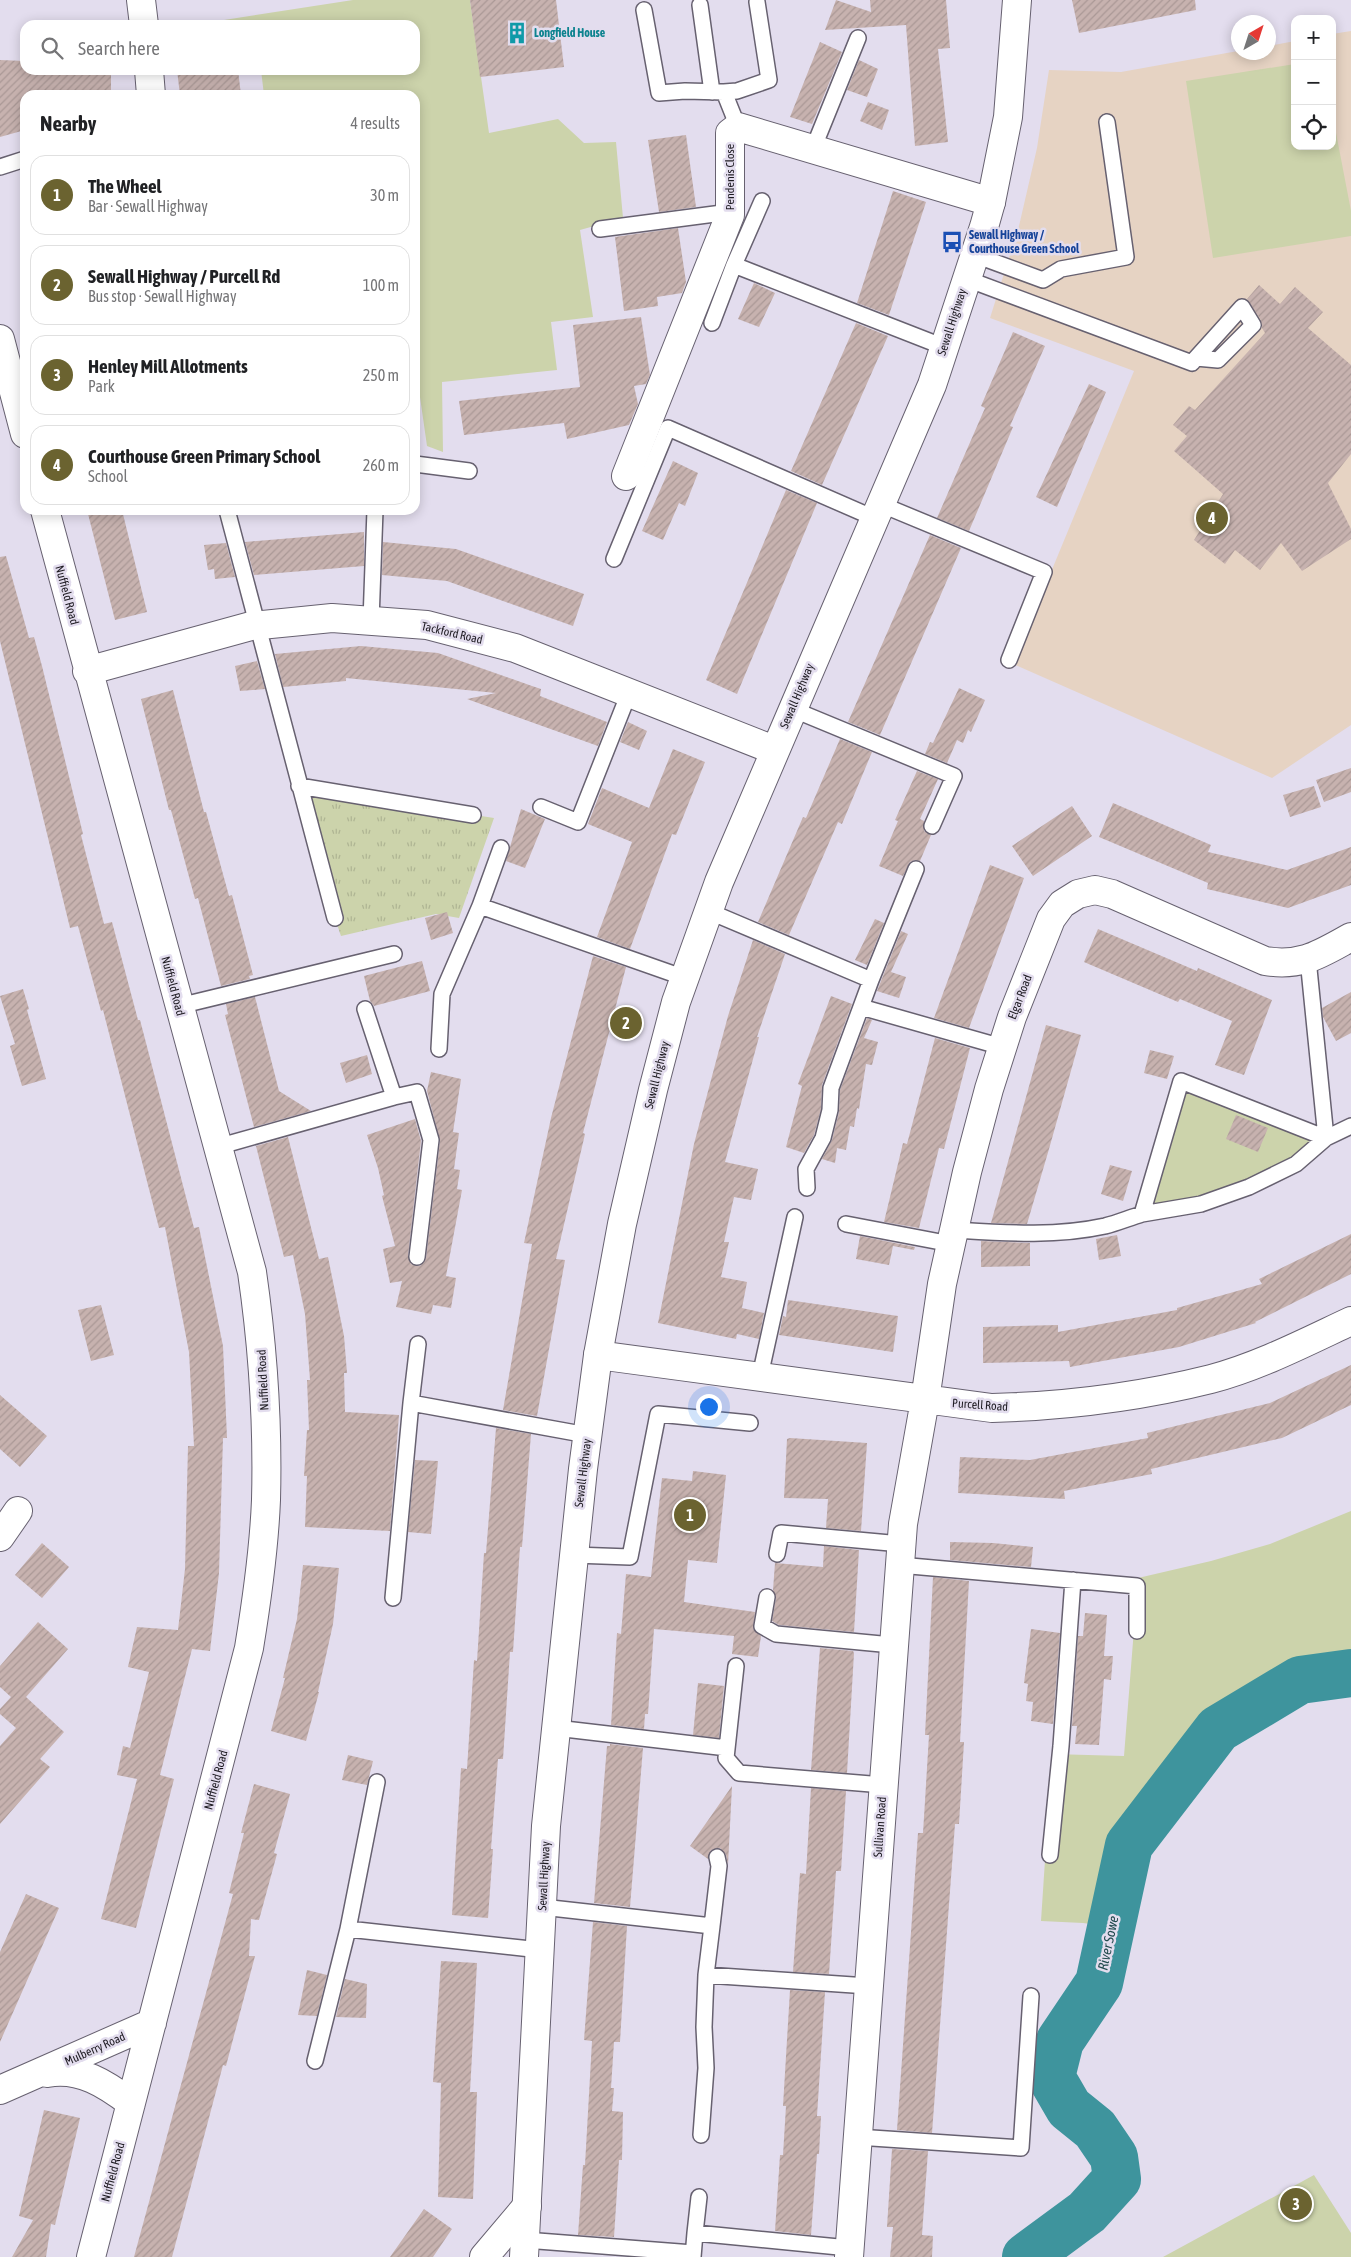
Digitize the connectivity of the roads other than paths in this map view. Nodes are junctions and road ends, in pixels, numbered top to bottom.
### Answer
1 (141, 0) edge
2 (1017, 0) edge
3 (757, 2) dead end
4 (700, 5) dead end
5 (644, 10) dead end
6 (143, 20) edge
7 (858, 38) dead end
8 (150, 75) edge
9 (151, 90) edge
10 (718, 92) junction
11 (1107, 122) dead end
12 (738, 126) junction
13 (813, 149) junction
14 (20, 161) edge
15 (0, 166) edge
16 (762, 201) dead end
17 (991, 202) junction
18 (730, 212) junction
19 (600, 229) dead end
20 (734, 265) junction
21 (971, 267) junction
22 (712, 323) dead end
23 (0, 339) edge
24 (944, 347) junction
25 (1196, 358) dead end
26 (20, 415) edge
27 (420, 465) edge
28 (469, 471) dead end
29 (626, 476) dead end
30 (877, 511) junction
31 (46, 515) edge
32 (228, 515) edge
33 (375, 515) edge
34 (614, 559) dead end
35 (372, 621) junction
36 (257, 626) junction
37 (1009, 660) dead end
38 (87, 671) junction
39 (629, 693) junction
40 (792, 709) junction
41 (774, 750) junction
42 (299, 786) junction
43 (542, 807) dead end
44 (473, 815) dead end
45 (932, 826) dead end
46 (501, 848) dead end
47 (916, 869) dead end
48 (480, 906) junction
49 (708, 911) junction
50 (335, 918) dead end
51 (1351, 937) edge
52 (394, 954) dead end
53 (1308, 959) junction
54 (685, 978) junction
55 (871, 980) junction
56 (179, 1006) junction
57 (861, 1007) junction
58 (365, 1009) dead end
59 (1002, 1048) junction
60 (439, 1049) dead end
61 (394, 1097) junction
62 (1351, 1126) edge
63 (1326, 1138) junction
64 (217, 1147) junction
65 (807, 1188) dead end
66 (1142, 1214) junction
67 (795, 1216) dead end
68 (846, 1224) dead end
69 (952, 1237) junction
70 (417, 1257) dead end
71 (1351, 1321) edge
72 (418, 1344) dead end
73 (598, 1355) junction
74 (760, 1376) junction
75 (925, 1400) junction
76 (411, 1403) junction
77 (750, 1423) dead end
78 (587, 1435) junction
79 (18, 1511) dead end
80 (0, 1537) edge
81 (776, 1554) dead end
82 (900, 1554) junction
83 (574, 1555) junction
84 (1073, 1580) junction
85 (766, 1597) dead end
86 (393, 1598) dead end
87 (1137, 1631) dead end
88 (892, 1645) junction
89 (736, 1666) dead end
90 (556, 1728) junction
91 (727, 1748) junction
92 (377, 1782) dead end
93 (883, 1785) junction
94 (1050, 1855) dead end
95 (716, 1857) dead end
96 (542, 1906) junction
97 (712, 1926) junction
98 (348, 1929) junction
99 (540, 1950) junction
100 (706, 1975) junction
101 (868, 1986) junction
102 (1031, 1996) dead end
103 (152, 2023) junction
104 (316, 2061) dead end
105 (38, 2074) junction
106 (0, 2090) edge
107 (131, 2103) junction
108 (701, 2135) dead end
109 (857, 2137) junction
110 (699, 2197) dead end
111 (527, 2206) junction
112 (695, 2233) junction
113 (525, 2249) edge
114 (849, 2252) edge
115 (693, 2255) edge
116 (91, 2257) edge
117 (484, 2257) edge

1 - 6 street
2 - 17 street, Sewall Highway
3 - 10 lane
4 - 10 lane
5 - 10 lane
7 - 13 lane
8 - 9 street
10 - 12 lane
11 - 21 lane
12 - 13 street, Pendenis Close
12 - 18 street, Pendenis Close
13 - 17 street, Pendenis Close
14 - 15 lane
16 - 20 lane
17 - 21 street, Sewall Highway
18 - 19 lane
18 - 29 street, Pendenis Close
20 - 22 lane
20 - 24 lane
21 - 24 street, Sewall Highway
21 - 25 lane
23 - 26 street
24 - 30 street, Sewall Highway
27 - 28 lane
30 - 34 lane
30 - 37 lane
30 - 40 street, Sewall Highway
31 - 38 street, Nuffield Road
32 - 36 lane
33 - 35 lane
35 - 36 street, Tackford Road
35 - 39 street, Tackford Road
36 - 38 street, Tackford Road
36 - 42 lane
38 - 56 street, Nuffield Road
39 - 41 street, Tackford Road
39 - 43 lane
40 - 41 street, Sewall Highway
40 - 45 lane
41 - 49 street, Sewall Highway
42 - 44 lane
42 - 50 lane
46 - 48 lane
47 - 55 lane
48 - 54 lane
48 - 60 lane
49 - 54 street, Sewall Highway
49 - 55 lane
51 - 53 street, Elgar Road
52 - 56 lane
53 - 59 street, Elgar Road
53 - 63 lane
54 - 73 street, Sewall Highway
55 - 57 lane
56 - 64 street, Nuffield Road
57 - 59 lane
57 - 65 lane
58 - 61 lane
59 - 69 street, Elgar Road
61 - 64 lane
61 - 70 lane
62 - 63 lane
63 - 66 lane
63 - 66 lane
64 - 103 street, Nuffield Road
66 - 69 lane
67 - 74 lane
68 - 69 lane
69 - 75 street, Elgar Road
71 - 75 street, Purcell Road
72 - 76 lane
73 - 74 street, Purcell Road
73 - 78 street, Sewall Highway
74 - 75 street, Purcell Road
75 - 82 street, Sullivan Road
76 - 78 lane
76 - 86 lane
77 - 83 lane
78 - 83 street, Sewall Highway
79 - 80 street
81 - 82 lane
82 - 84 lane
82 - 88 street, Sullivan Road
83 - 90 street, Sewall Highway
84 - 87 lane
84 - 94 lane
85 - 88 lane
88 - 93 street, Sullivan Road
89 - 91 lane
90 - 91 lane
90 - 96 street, Sewall Highway
91 - 93 lane
92 - 98 lane
93 - 101 street, Sullivan Road
95 - 97 lane
96 - 97 lane
96 - 99 street, Sewall Highway
97 - 100 lane
98 - 99 lane
98 - 104 lane
99 - 111 street, Sewall Highway
100 - 101 lane
100 - 108 lane
101 - 109 street, Sullivan Road
102 - 109 lane
103 - 105 street, Mulberry Road
103 - 107 street, Nuffield Road
105 - 106 street, Mulberry Road
105 - 107 street, Mulberry Road
107 - 116 street, Nuffield Road
109 - 114 street, Sullivan Road
110 - 112 lane
111 - 113 street, Sewall Highway
111 - 117 street
112 - 114 lane
112 - 115 lane
113 - 115 lane

